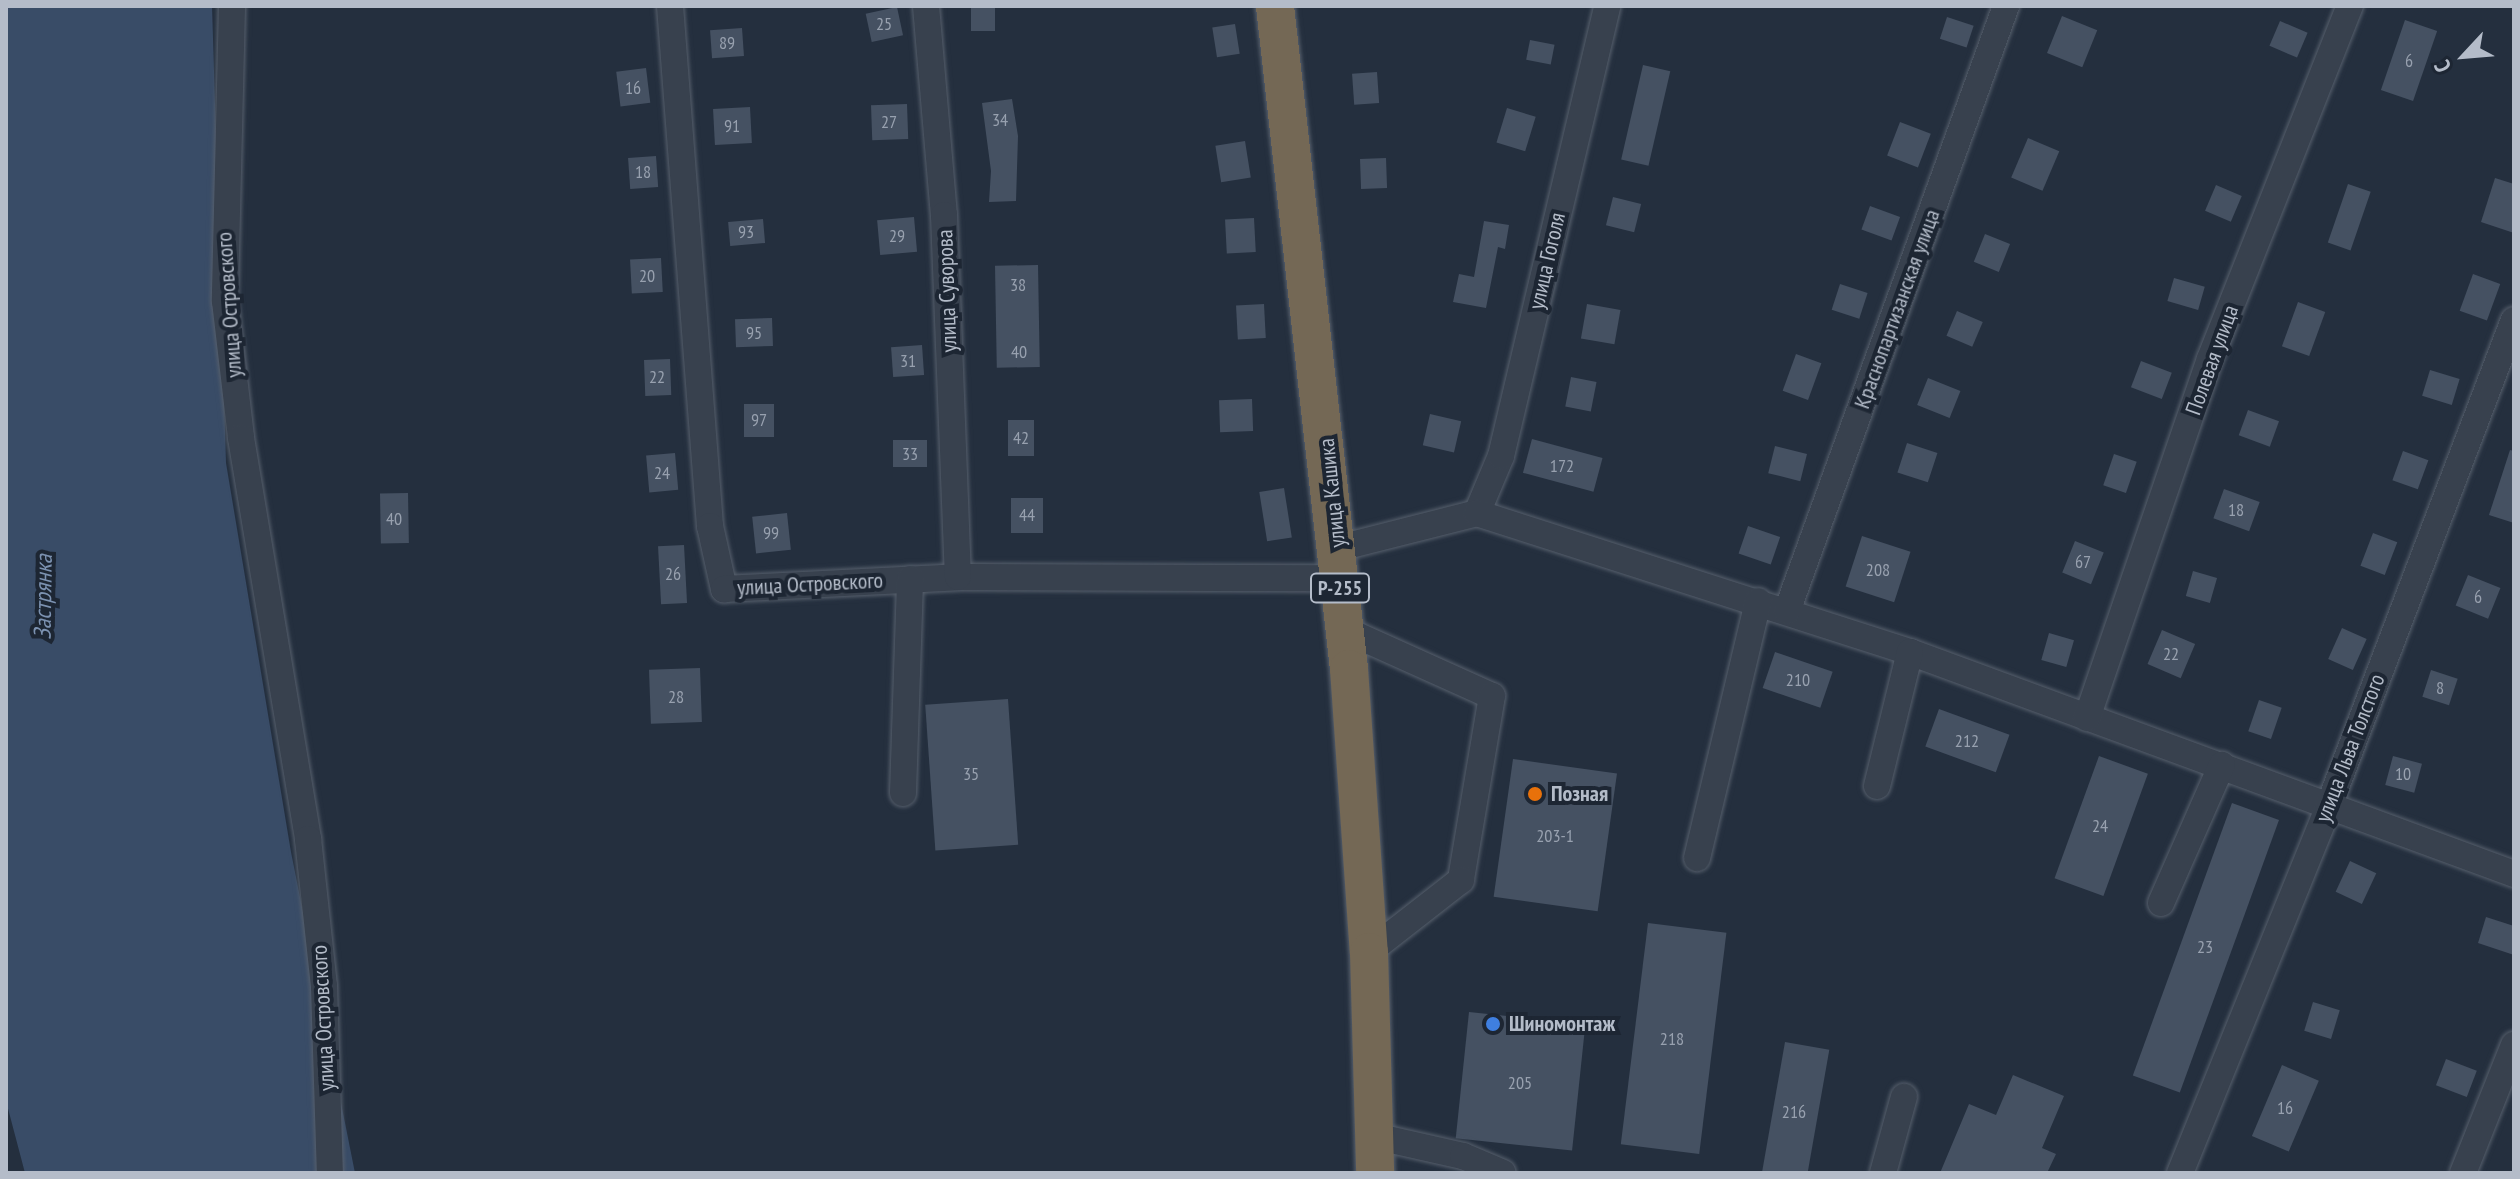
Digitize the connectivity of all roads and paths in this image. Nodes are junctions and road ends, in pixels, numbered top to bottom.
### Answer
1 (232, 6) edge
2 (670, 6) edge
3 (926, 6) edge
4 (1275, 6) edge
5 (1607, 6) edge
6 (2006, 6) edge
7 (2350, 6) edge
8 (2514, 320) edge
9 (1477, 513) junction
10 (1339, 563) junction
11 (958, 577) junction
12 (910, 579) junction
13 (1758, 601) junction
14 (1787, 611) junction
15 (1345, 630) junction
16 (1910, 652) junction
17 (2087, 718) junction
18 (2222, 765) junction
19 (1877, 786) dead end
20 (903, 793) dead end
21 (2328, 808) junction
22 (1697, 858) dead end
23 (2514, 874) edge
24 (2161, 903) dead end
25 (1369, 952) junction
26 (2514, 1045) edge
27 (1904, 1097) dead end
28 (1374, 1136) junction
29 (330, 1173) edge
30 (1375, 1173) edge
31 (1503, 1173) edge
32 (1883, 1173) edge
33 (2180, 1173) edge
34 (2463, 1173) edge

1 - 29 street, улица Островского
2 - 12 street, улица Островского
3 - 11 street, улица Суворова
4 - 10 highway, улица Кашика / Р-255
5 - 9 street, улица Гоголя
6 - 14 street, Краснопартизанская улица
7 - 17 street, Полевая улица
8 - 21 street, улица Льва Толстого
9 - 10 street, улица Островского
9 - 13 street
10 - 11 street, улица Островского
10 - 15 highway, улица Кашика / Р-255
11 - 12 street, улица Островского
12 - 20 street
13 - 14 street
13 - 22 street
14 - 16 street
15 - 25 highway, улица Кашика / Р-255
15 - 25 street
16 - 17 street
16 - 19 street
17 - 18 street
18 - 21 street
18 - 24 street
21 - 23 street
21 - 33 street, улица Льва Толстого
25 - 28 highway, улица Кашика / Р-255
26 - 34 street
27 - 32 street
28 - 30 highway, улица Кашика / Р-255
28 - 31 street

